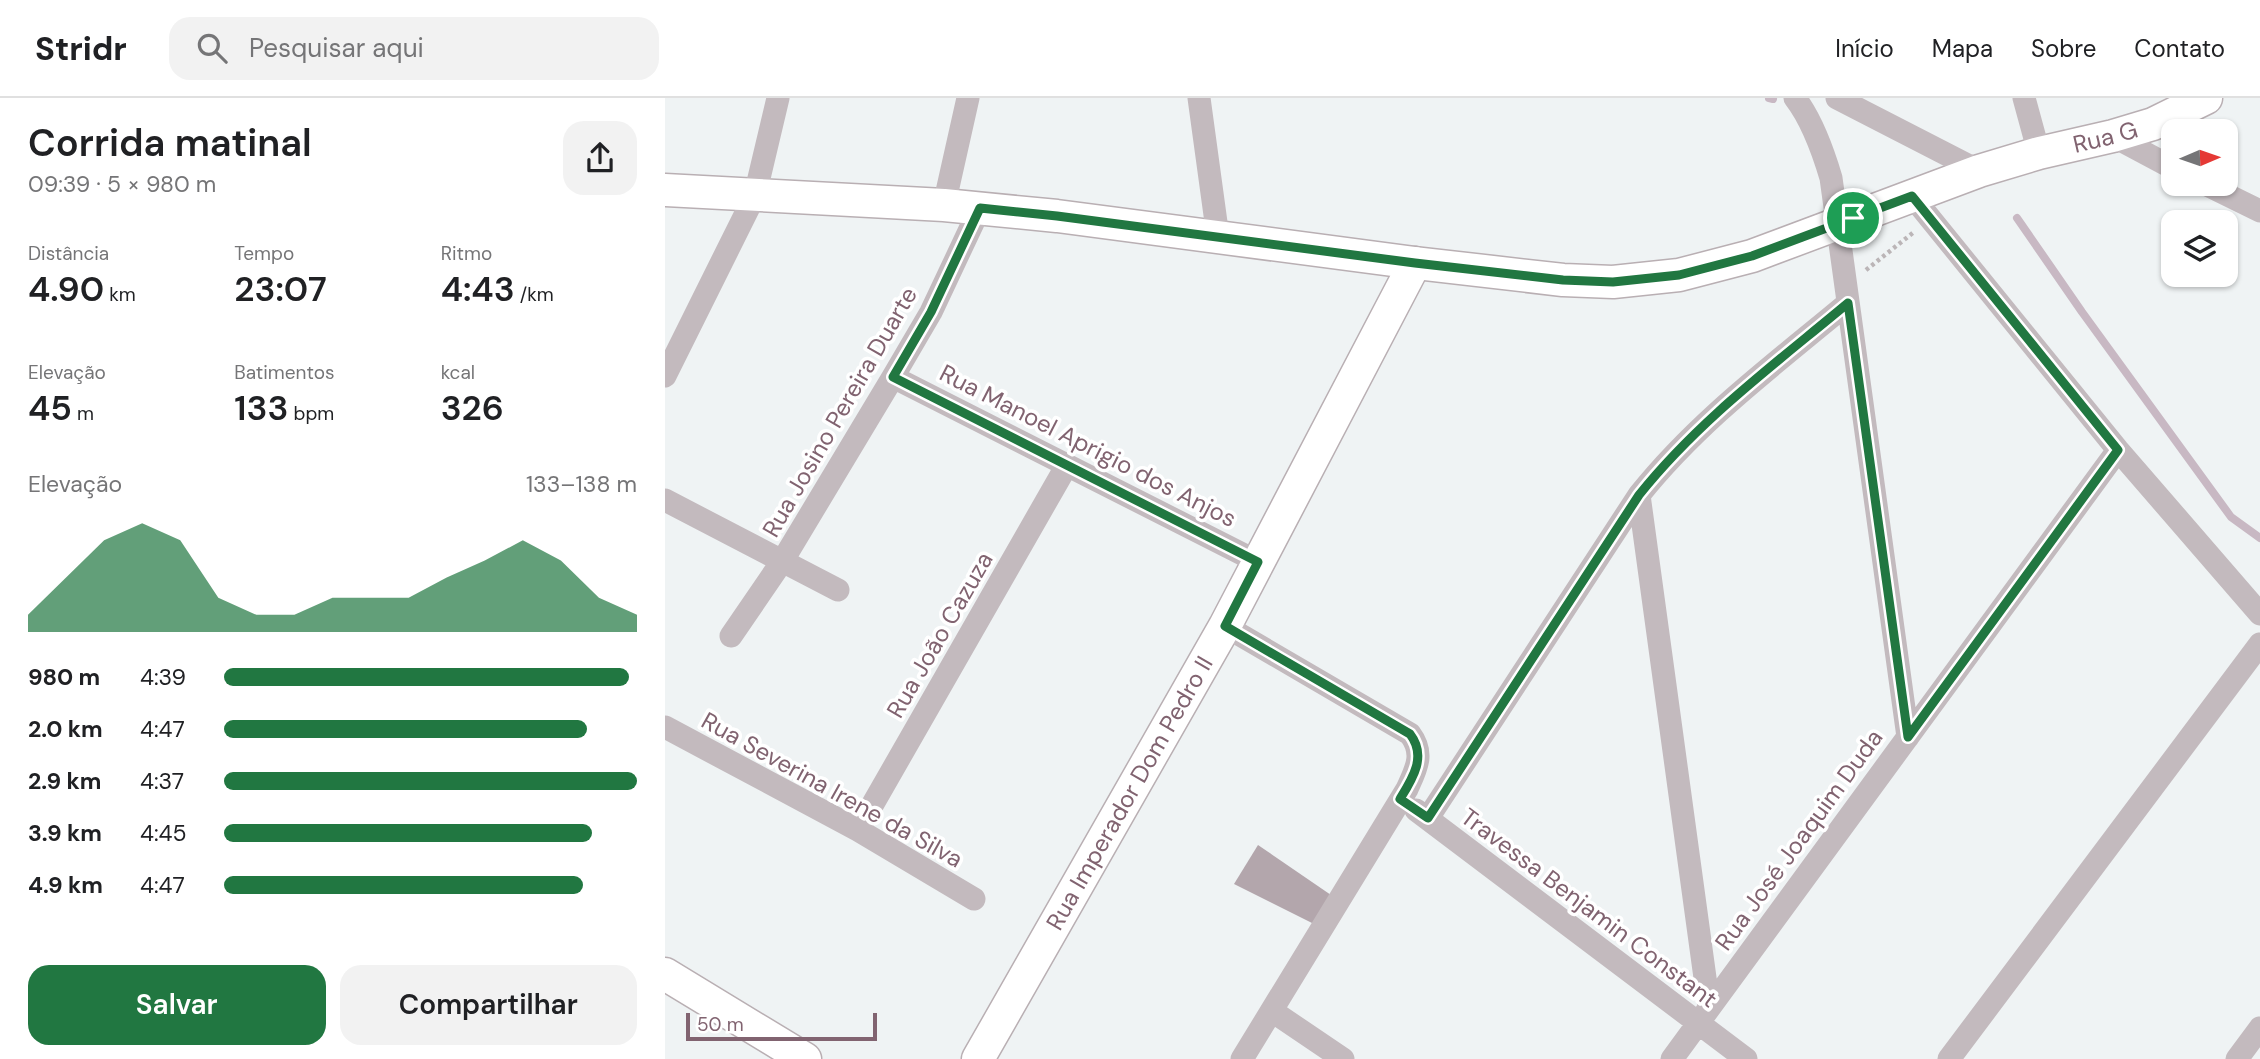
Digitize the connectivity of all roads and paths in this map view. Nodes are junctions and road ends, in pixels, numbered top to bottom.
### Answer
1 (778, 98) edge
2 (968, 98) edge
3 (1199, 98) edge
4 (1795, 98) edge
5 (1837, 98) edge
6 (2024, 98) edge
7 (2206, 98) edge
8 (2113, 136) junction
9 (2039, 153) junction
10 (2161, 162) edge
11 (1979, 171) junction
12 (665, 190) edge
13 (755, 195) junction
14 (2229, 196) edge
15 (944, 205) junction
16 (1922, 207) junction
17 (980, 208) junction
18 (2260, 211) edge
19 (1837, 224) junction
20 (1218, 237) junction
21 (1415, 263) junction
22 (1848, 303) junction
23 (665, 376) edge
24 (893, 377) junction
25 (2118, 450) junction
26 (1067, 465) junction
27 (1639, 495) junction
28 (665, 500) edge
29 (783, 560) junction
30 (1258, 562) junction
31 (838, 590) dead end
32 (2260, 614) edge
33 (1225, 626) junction
34 (731, 636) dead end
35 (2260, 644) edge
36 (665, 727) edge
37 (1908, 737) junction
38 (1400, 799) junction
39 (1428, 818) junction
40 (858, 830) junction
41 (974, 899) dead end
42 (665, 974) edge
43 (1272, 1011) junction
44 (1703, 1015) junction
45 (2260, 1028) edge
46 (792, 1056) edge
47 (978, 1059) edge
48 (1242, 1059) edge
49 (1343, 1059) edge
50 (1672, 1059) edge
51 (1746, 1059) edge
52 (1949, 1059) edge
53 (2237, 1059) edge

1 - 13 street
2 - 15 street
3 - 20 street
4 - 19 street
5 - 11 street
6 - 9 street
7 - 8 main road, Rua G
8 - 9 main road, Rua G
8 - 10 street
9 - 11 main road, Rua G
11 - 16 main road, Rua G
12 - 13 main road, Rua G
13 - 15 main road, Rua G
13 - 23 street
14 - 18 street
15 - 17 main road, Rua G
16 - 19 main road, Rua G
16 - 22 path
16 - 25 street
17 - 20 main road, Rua G
17 - 24 street, Rua Josino Pereira Duarte
19 - 21 main road, Rua G
19 - 22 street
20 - 21 main road, Rua G
21 - 30 main road, Rua Imperador Dom Pedro II
22 - 27 street
22 - 37 street
24 - 26 street, Rua Manoel Aprigio dos Anjos
24 - 29 street, Rua Josino Pereira Duarte
25 - 32 street
25 - 37 street, Rua José Joaquim Duda
26 - 30 street, Rua Manoel Aprigio dos Anjos
26 - 40 street, Rua João Cazuza
27 - 39 street
27 - 44 street
28 - 29 street
29 - 31 street
29 - 34 street, Rua Josino Pereira Duarte
30 - 33 main road, Rua Imperador Dom Pedro II
33 - 38 street
33 - 47 main road, Rua Imperador Dom Pedro II
35 - 52 street
36 - 40 street, Rua Severina Irene da Silva
37 - 44 street, Rua José Joaquim Duda
38 - 39 street, Travessa Benjamin Constant
38 - 43 street
39 - 44 street, Travessa Benjamin Constant
40 - 41 street, Rua Severina Irene da Silva
42 - 46 main road
43 - 48 street
43 - 49 street
44 - 50 street, Rua José Joaquim Duda
44 - 51 street, Travessa Benjamin Constant
45 - 53 street

